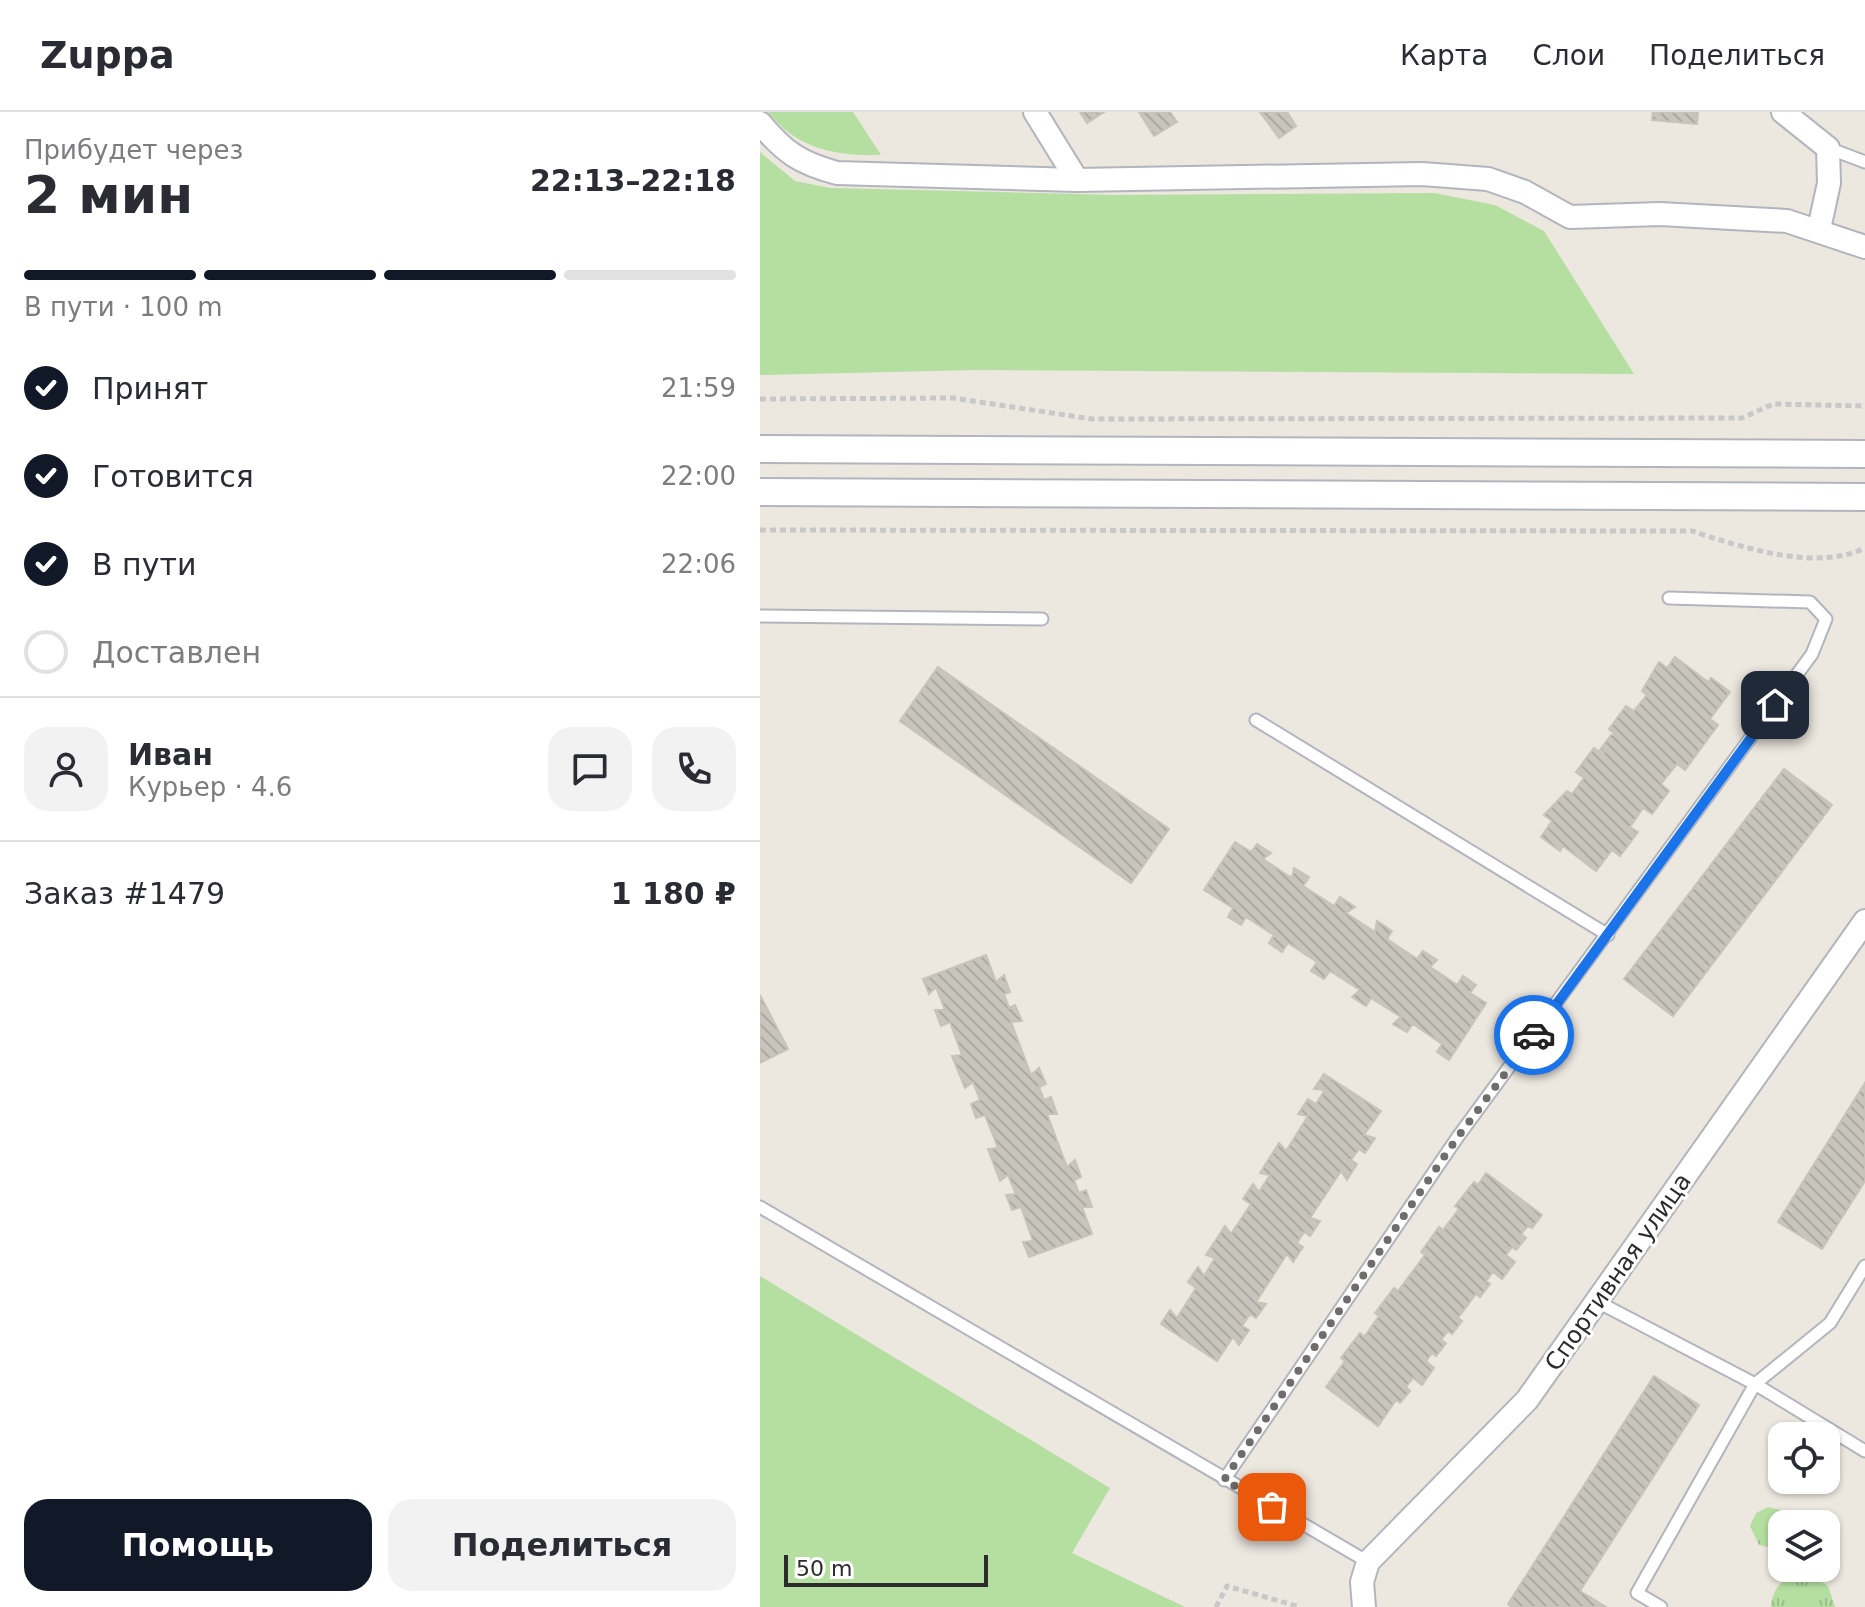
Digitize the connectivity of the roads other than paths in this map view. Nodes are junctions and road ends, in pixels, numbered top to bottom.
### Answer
1 (1035, 112) edge
2 (1783, 112) edge
3 (760, 123) edge
4 (1828, 148) junction
5 (1865, 162) edge
6 (1077, 180) junction
7 (1819, 229) junction
8 (1865, 247) edge
9 (760, 441) edge
10 (760, 449) edge
11 (860, 449) junction
12 (1865, 454) edge
13 (760, 492) edge
14 (1865, 497) edge
15 (1669, 598) dead end
16 (760, 616) edge
17 (1042, 619) dead end
18 (1256, 720) dead end
19 (1865, 921) edge
20 (1608, 935) junction
21 (760, 1207) edge
22 (1865, 1266) edge
23 (1596, 1301) junction
24 (1755, 1384) junction
25 (1865, 1451) edge
26 (1224, 1480) junction
27 (1368, 1562) junction
28 (1364, 1607) edge
29 (1661, 1607) edge

1 - 6 street
2 - 4 street
3 - 6 street
4 - 5 lane
4 - 7 street
6 - 7 street
7 - 8 street
9 - 11 street
10 - 11 street
11 - 12 street
13 - 14 street
15 - 20 lane
16 - 17 lane
18 - 20 lane
19 - 23 street, Спортивная улица
20 - 26 lane
21 - 26 lane
22 - 24 lane
23 - 24 lane
23 - 27 street, Спортивная улица
24 - 25 lane
24 - 29 lane
26 - 27 lane
27 - 28 street

